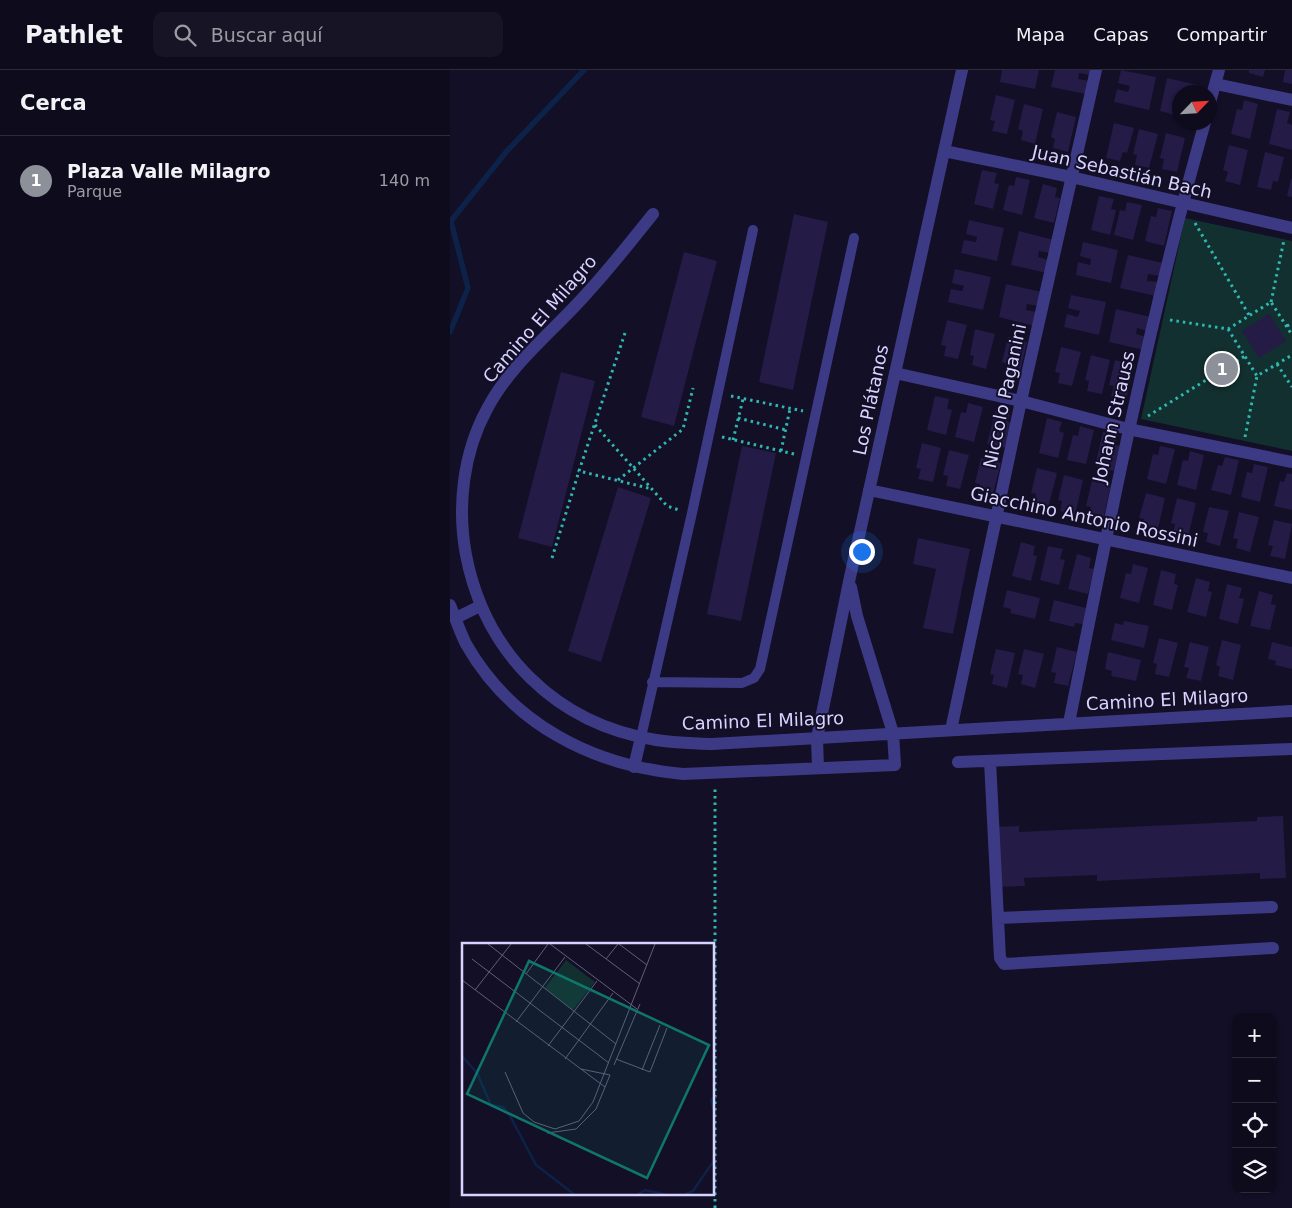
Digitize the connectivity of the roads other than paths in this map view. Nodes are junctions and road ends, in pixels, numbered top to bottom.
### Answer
1 (962, 70) edge
2 (1096, 70) edge
3 (1219, 70) edge
4 (1216, 84) joint
5 (1292, 100) edge
6 (1203, 130) edge
7 (944, 151) junction
8 (1072, 178) junction
9 (1182, 202) junction
10 (653, 214) dead end
11 (1289, 228) edge
12 (753, 230) dead end
13 (854, 238) dead end
14 (895, 373) junction
15 (1021, 400) junction
16 (1128, 429) junction
17 (1292, 462) edge
18 (869, 490) junction
19 (996, 516) junction
20 (1105, 539) junction
21 (850, 578) junction
22 (1292, 578) edge
23 (450, 605) edge
24 (480, 606) junction
25 (456, 618) junction
26 (652, 682) junction
27 (1292, 711) edge
28 (1069, 723) junction
29 (951, 730) junction
30 (893, 733) junction
31 (641, 737) junction
32 (818, 738) junction
33 (1292, 749) edge
34 (990, 761) junction
35 (958, 762) dead end
36 (634, 767) junction
37 (818, 768) junction
38 (1272, 907) dead end
39 (998, 918) junction
40 (1273, 948) dead end

1 - 7 street, Los Plátanos
2 - 8 street, Niccolo Paganini
3 - 4 street
4 - 5 street
6 - 9 street, Johann Strauss
7 - 8 street, Juan Sebastián Bach
7 - 14 street, Los Plátanos
8 - 9 street, Juan Sebastián Bach
8 - 15 street, Niccolo Paganini
9 - 11 street, Juan Sebastián Bach
9 - 16 street, Johann Strauss
10 - 24 street, Camino El Milagro
12 - 26 lane
13 - 26 lane
14 - 15 street
14 - 18 street, Los Plátanos
15 - 16 street
15 - 19 street, Niccolo Paganini
16 - 17 street
16 - 20 street, Johann Strauss
18 - 19 street, Giacchino Antonio Rossini
18 - 21 street, Los Plátanos
19 - 20 street, Giacchino Antonio Rossini
19 - 29 street, Niccolo Paganini
20 - 22 street, Giacchino Antonio Rossini
20 - 28 street, Johann Strauss
21 - 30 street
21 - 32 street, Los Plátanos
23 - 25 street
24 - 25 street
24 - 31 street, Camino El Milagro
25 - 36 street
26 - 31 lane
27 - 28 street, Camino El Milagro
28 - 29 street, Camino El Milagro
29 - 30 street, Camino El Milagro
30 - 32 street, Camino El Milagro
30 - 37 street
31 - 32 street, Camino El Milagro
31 - 36 street
32 - 37 street, Los Plátanos
33 - 34 street
34 - 35 street
34 - 39 street
36 - 37 street
38 - 39 street
39 - 40 street

